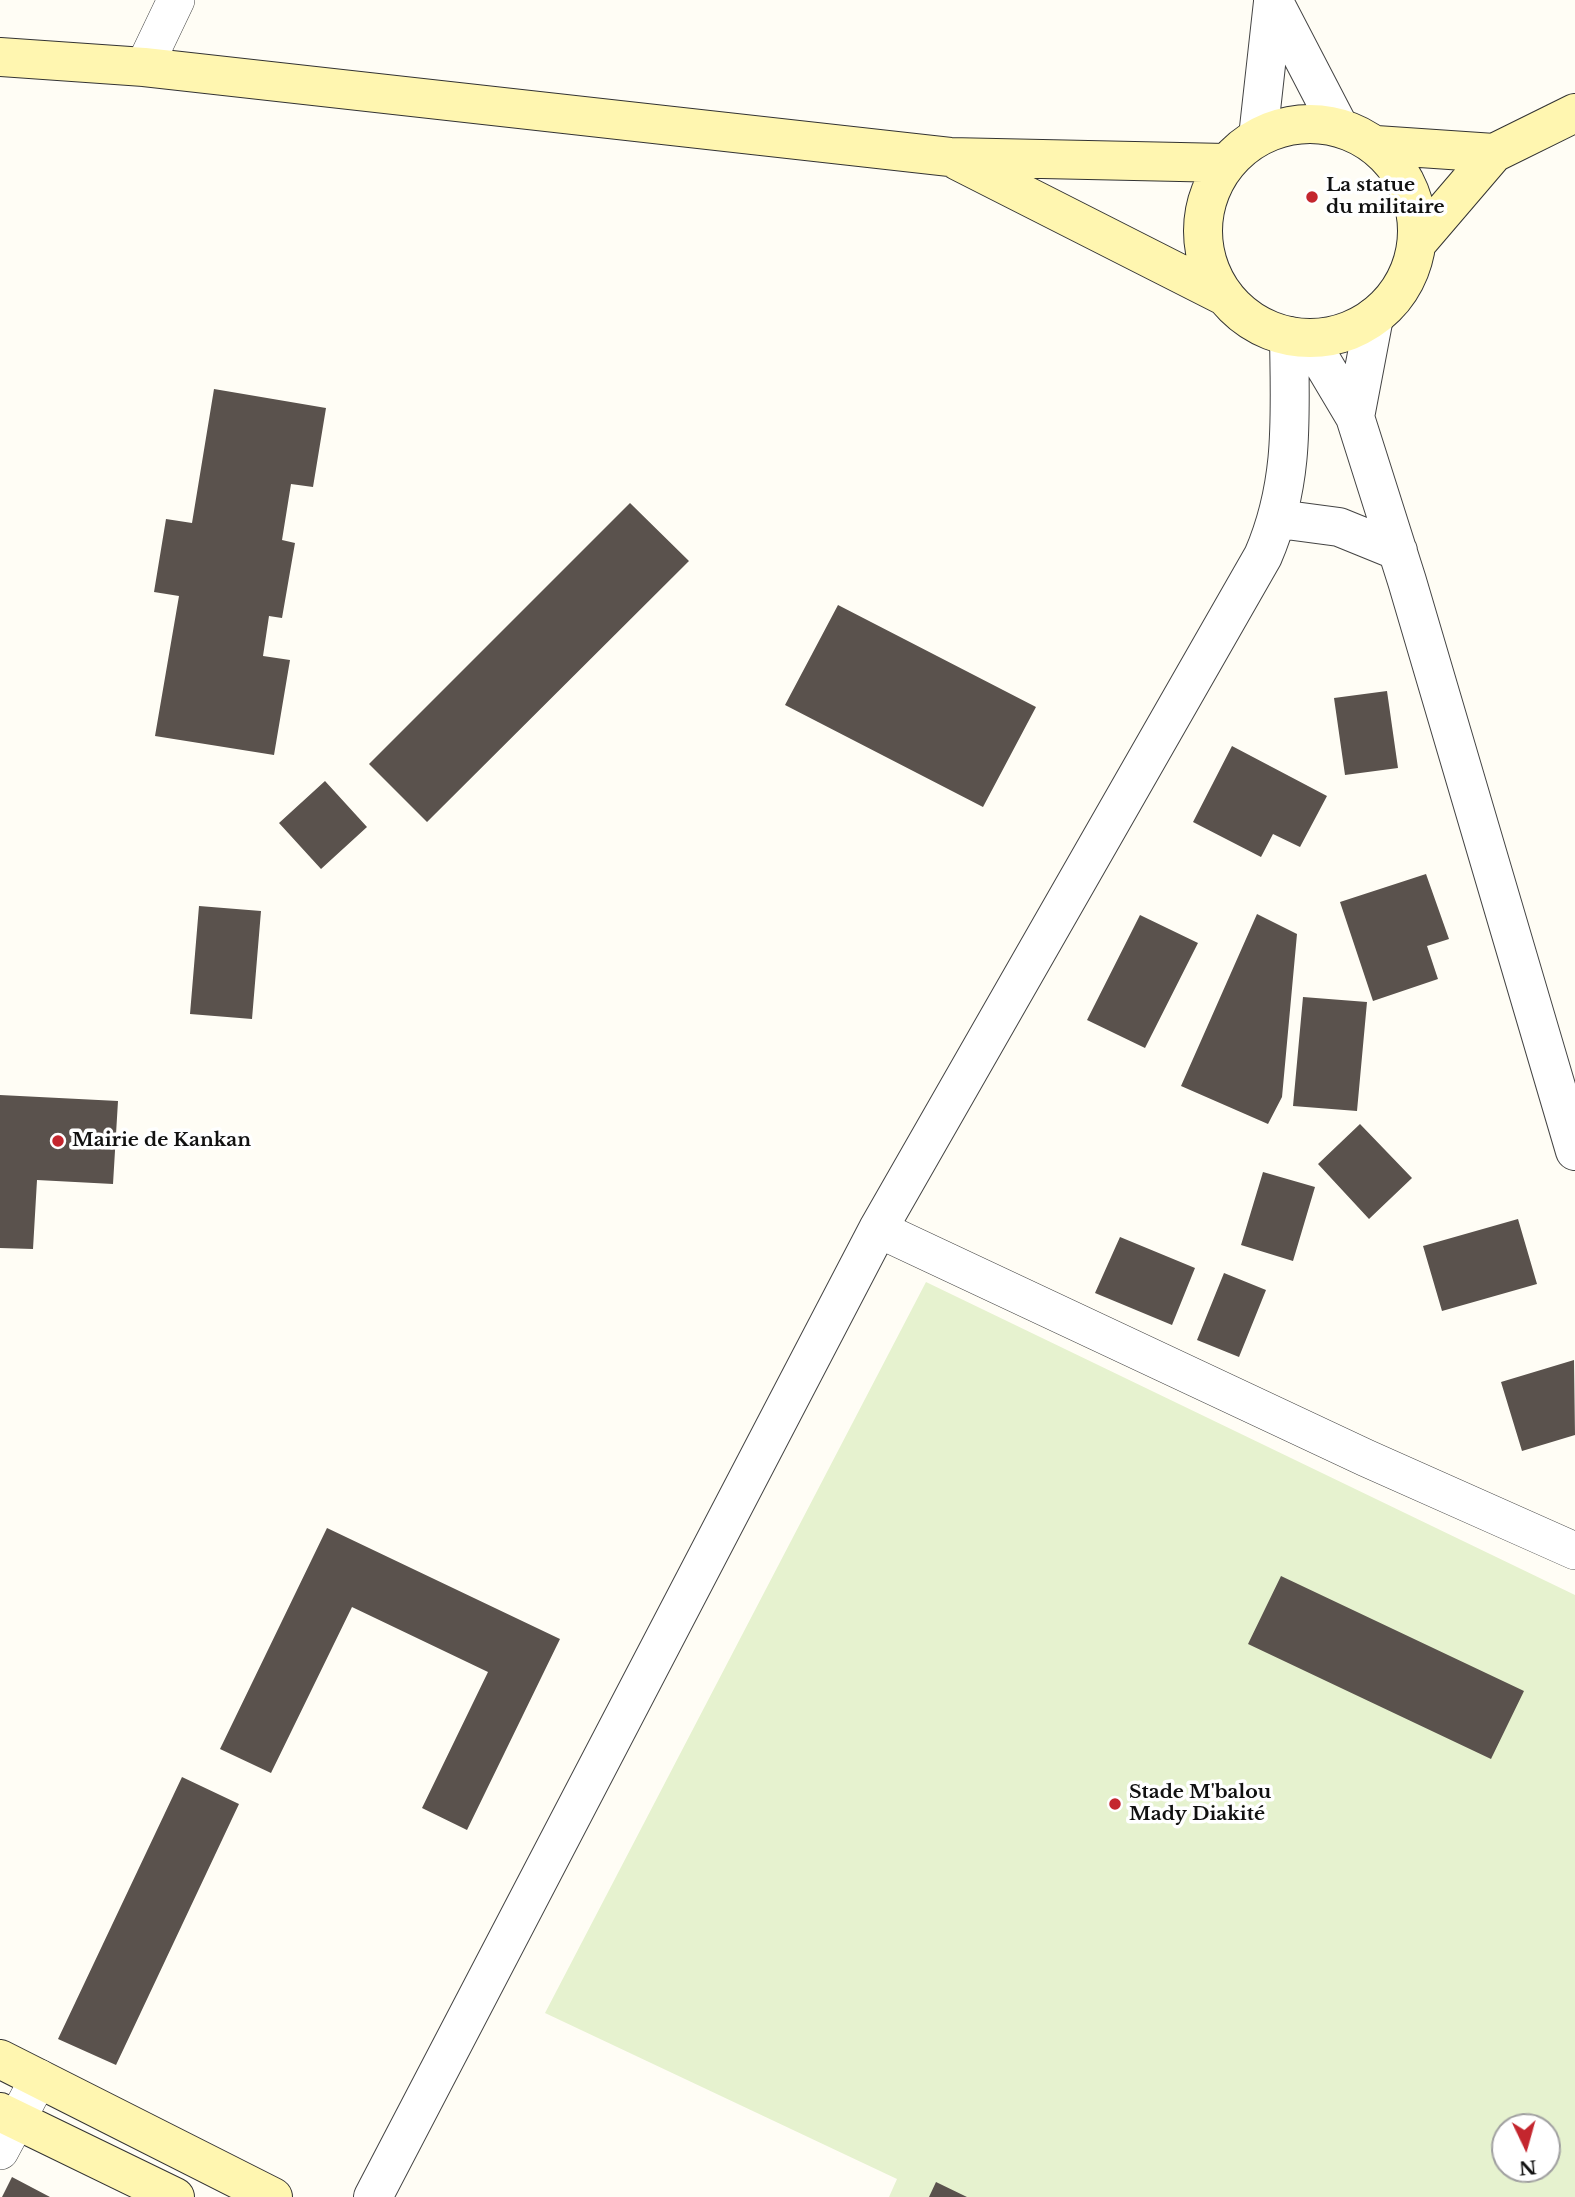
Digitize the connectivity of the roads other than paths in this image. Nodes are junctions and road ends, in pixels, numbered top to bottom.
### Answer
1 (176, 0) edge
2 (1273, 1) edge
3 (0, 57) edge
4 (145, 67) junction
5 (1575, 113) edge
6 (1339, 127) junction
7 (1258, 136) junction
8 (1376, 145) junction
9 (1494, 153) junction
10 (950, 157) junction
11 (1226, 163) junction
12 (1417, 243) junction
13 (1226, 297) junction
14 (1374, 317) junction
15 (1299, 337) junction
16 (1355, 417) junction
17 (1279, 519) junction
18 (1398, 551) junction
19 (1575, 1151) edge
20 (878, 1229) junction
21 (1575, 1551) edge
22 (0, 2059) edge
23 (39, 2078) junction
24 (6, 2127) edge
25 (175, 2197) edge
26 (272, 2197) edge
27 (373, 2197) edge

1 - 4 street
2 - 6 street
2 - 7 street
3 - 4 main road
4 - 10 main road
5 - 9 main road
6 - 7 main road
6 - 8 main road
7 - 11 main road
8 - 9 main road
8 - 12 main road
9 - 12 main road
10 - 11 main road
10 - 13 main road
11 - 13 main road
12 - 14 main road
13 - 15 main road
14 - 15 main road
14 - 16 street
15 - 16 street
15 - 17 street
16 - 18 street
17 - 18 street
17 - 20 street
18 - 19 street
20 - 21 street
20 - 27 street
22 - 23 main road
23 - 24 street
23 - 26 main road
24 - 25 main road

